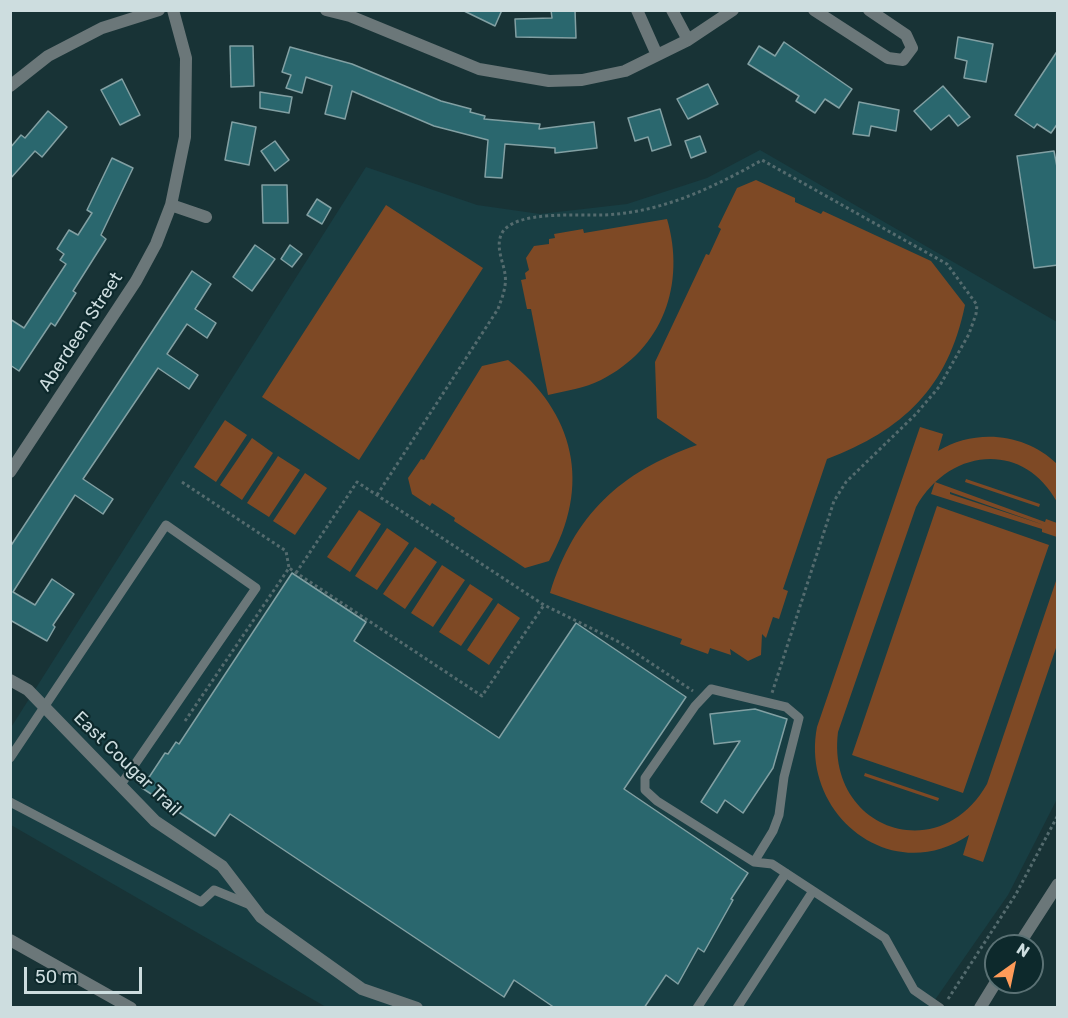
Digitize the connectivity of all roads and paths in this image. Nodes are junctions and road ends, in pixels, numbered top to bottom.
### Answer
1 (159, 10) edge
2 (173, 10) edge
3 (326, 10) edge
4 (637, 10) edge
5 (672, 10) edge
6 (733, 10) edge
7 (814, 10) edge
8 (869, 10) edge
9 (688, 40) junction
10 (657, 56) junction
11 (10, 86) edge
12 (171, 205) junction
13 (206, 217) dead end
14 (10, 472) edge
15 (183, 482) dead end
16 (377, 495) junction
17 (289, 568) junction
18 (296, 573) junction
19 (544, 605) junction
20 (10, 680) edge
21 (703, 697) junction
22 (768, 702) junction
23 (44, 708) junction
24 (185, 721) dead end
25 (10, 758) edge
26 (120, 786) junction
27 (10, 802) edge
28 (1058, 815) edge
29 (754, 862) junction
30 (786, 873) junction
31 (1058, 884) edge
32 (813, 891) junction
33 (253, 906) junction
34 (1026, 934) edge
35 (10, 940) edge
36 (989, 994) edge
37 (131, 1008) edge
38 (417, 1008) edge
39 (697, 1008) edge
40 (736, 1008) edge
41 (941, 1008) edge
42 (980, 1008) edge

1 - 11 street
2 - 12 street, Aberdeen Street
3 - 10 street
4 - 10 street
5 - 9 street
6 - 9 street
7 - 8 street
9 - 10 street
12 - 13 street
12 - 14 street, Aberdeen Street
15 - 17 path
16 - 18 path
16 - 19 path
16 - 22 path
17 - 18 path
17 - 24 path
18 - 19 path
19 - 21 path
20 - 23 street, East Cougar Trail
21 - 22 lane
21 - 29 lane
22 - 29 lane
23 - 25 lane
23 - 26 street, East Cougar Trail
23 - 26 lane
26 - 33 street, East Cougar Trail
27 - 33 lane
28 - 41 path
29 - 30 lane
30 - 32 lane
30 - 39 lane
31 - 34 street
32 - 40 lane
32 - 41 lane
33 - 38 street, East Cougar Trail
35 - 37 street
36 - 42 street

